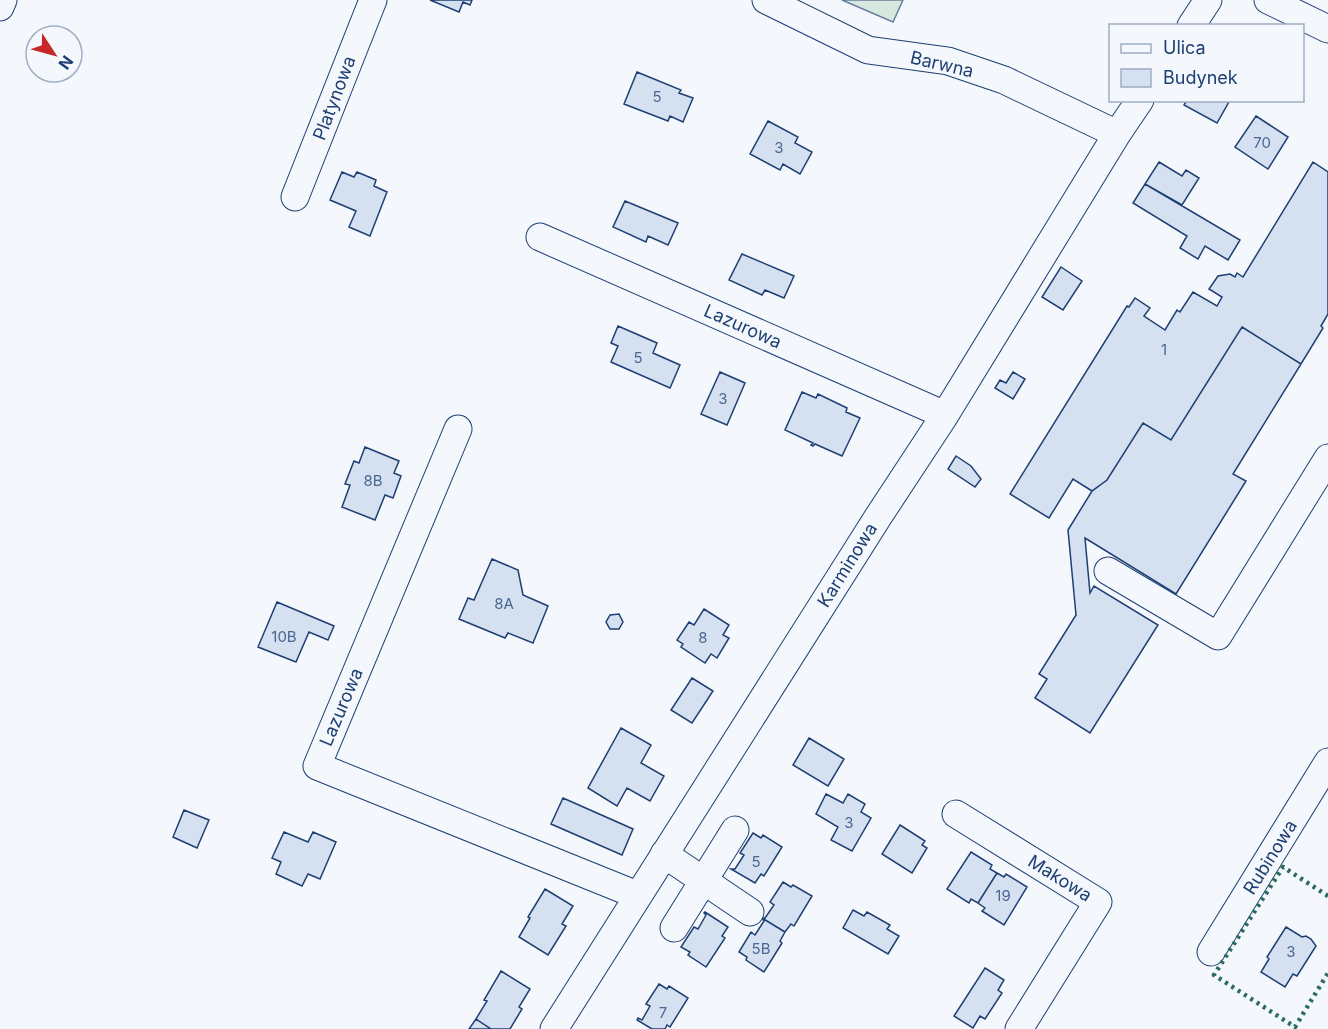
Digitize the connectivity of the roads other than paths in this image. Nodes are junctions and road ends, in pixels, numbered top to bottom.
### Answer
1 (3, 0) edge
2 (373, 0) edge
3 (766, 0) edge
4 (1208, 0) edge
5 (1268, 0) edge
6 (0, 7) edge
7 (1192, 24) edge
8 (1328, 29) edge
9 (1139, 102) edge
10 (1117, 134) junction
11 (296, 197) dead end
12 (540, 237) dead end
13 (945, 415) junction
14 (458, 429) dead end
15 (1328, 458) edge
16 (1108, 571) dead end
17 (1328, 762) edge
18 (956, 814) dead end
19 (735, 830) dead end
20 (664, 854) junction
21 (704, 881) junction
22 (637, 895) junction
23 (750, 912) dead end
24 (674, 928) dead end
25 (1211, 952) dead end
26 (554, 1029) edge
27 (1019, 1029) edge

1 - 6 street
2 - 11 street, Platynowa
3 - 10 street, Barwna
4 - 7 street
5 - 8 street
9 - 10 street, Karminowa
10 - 13 street, Karminowa
12 - 13 street, Lazurowa
13 - 20 street, Karminowa
14 - 22 street, Lazurowa
15 - 16 street
17 - 25 street, Rubinowa
18 - 27 street, Makowa
19 - 21 street
20 - 21 street
20 - 22 street, Karminowa
21 - 23 street
21 - 24 street
22 - 26 street, Karminowa

